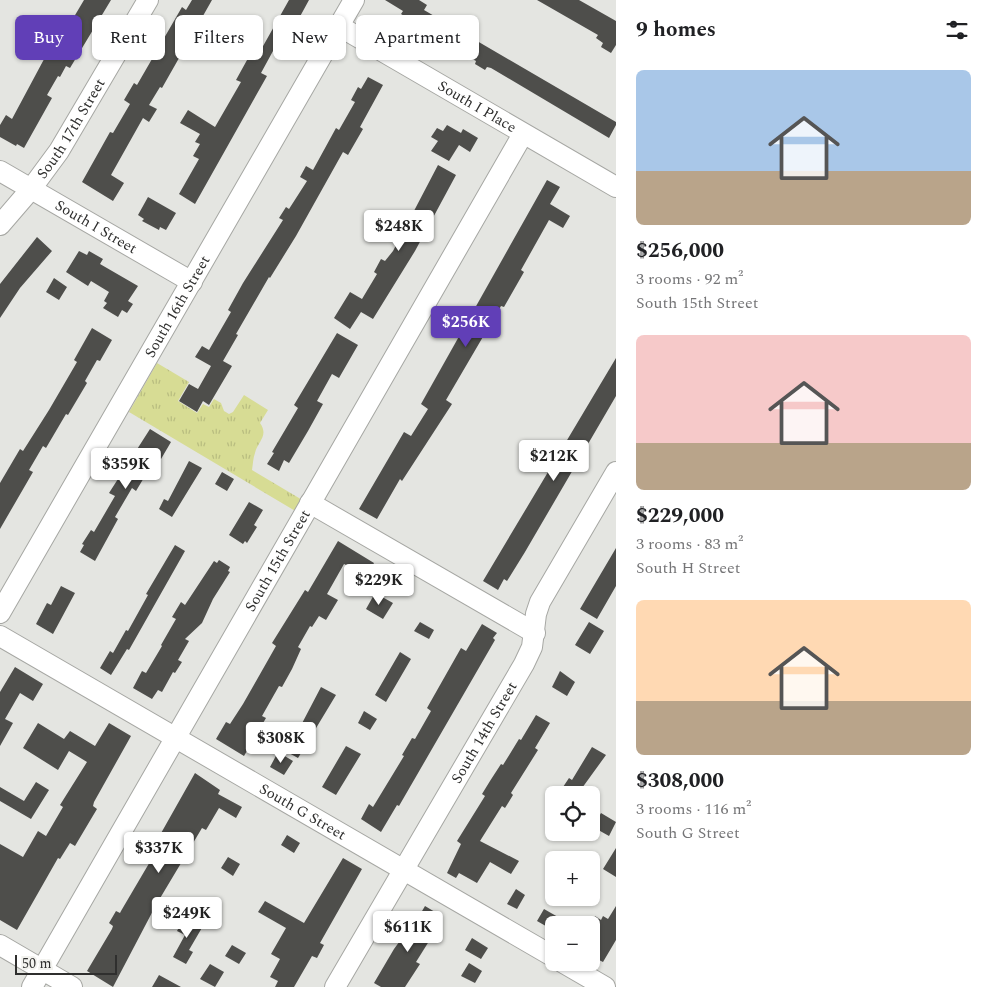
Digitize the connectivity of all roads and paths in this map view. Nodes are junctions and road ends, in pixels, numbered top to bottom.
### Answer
1 (148, 0) edge
2 (354, 0) edge
3 (345, 15) edge
4 (346, 30) edge
5 (319, 60) edge
6 (523, 134) junction
7 (0, 171) edge
8 (616, 187) edge
9 (31, 189) junction
10 (0, 225) edge
11 (192, 282) junction
12 (616, 472) edge
13 (310, 503) junction
14 (0, 613) edge
15 (534, 633) junction
16 (0, 636) edge
17 (176, 738) junction
18 (403, 870) junction
19 (0, 945) edge
20 (545, 953) edge
21 (42, 970) junction
22 (577, 971) edge
23 (32, 987) edge
24 (72, 987) edge
25 (335, 987) edge
26 (605, 987) edge

1 - 9 street, South 17th Street
2 - 3 street, South 16th Street
4 - 6 street, South I Place
5 - 11 street, South 16th Street
6 - 8 street, South I Place
6 - 13 street, South 15th Street
7 - 9 street, South I Street
9 - 10 street, South 17th Street
9 - 11 street, South I Street
11 - 14 street, South 16th Street
12 - 15 street, South 14th Street
13 - 15 street
13 - 17 street, South 15th Street
15 - 18 street, South 14th Street
16 - 17 street, South G Street
17 - 18 street, South G Street
17 - 21 street, South 15th Street
18 - 20 street, South G Street
18 - 25 street, South 14th Street
19 - 21 street
21 - 23 street, South 15th Street
21 - 24 street
22 - 26 street

